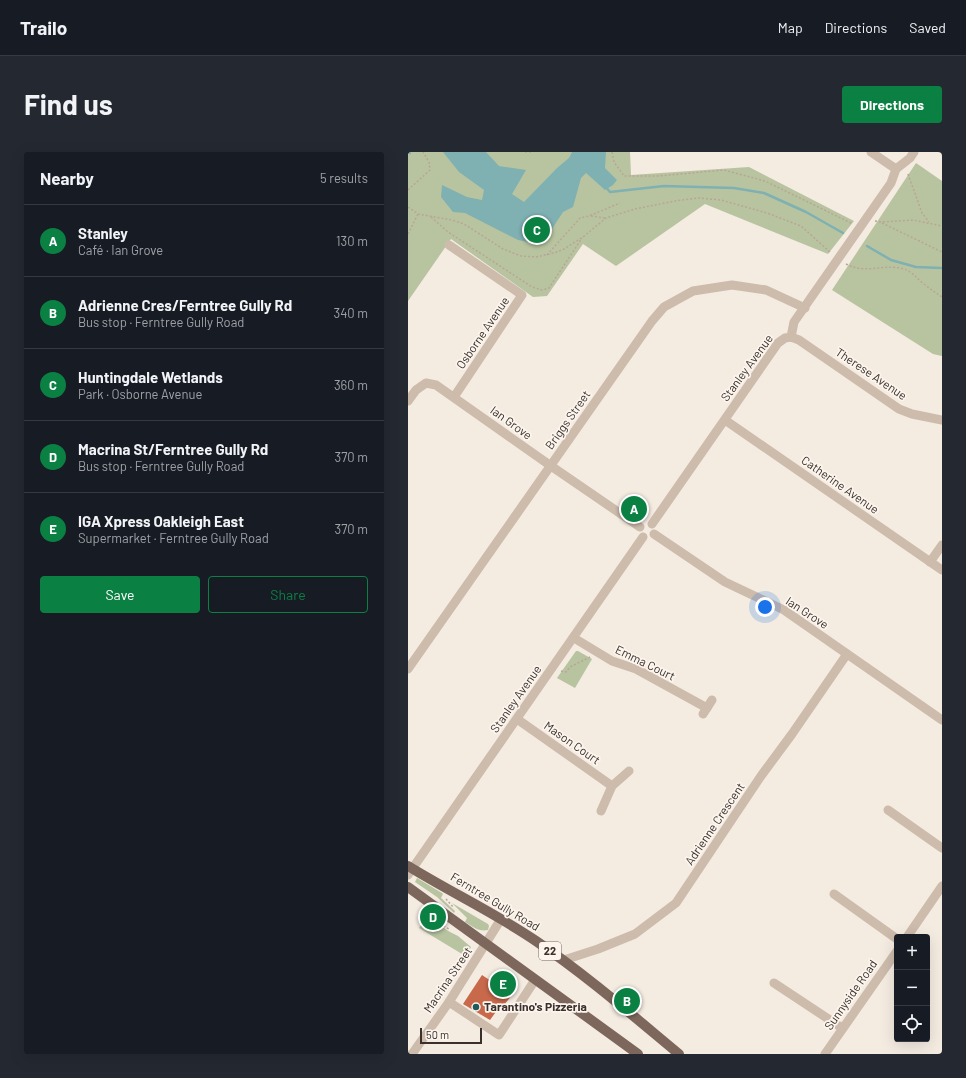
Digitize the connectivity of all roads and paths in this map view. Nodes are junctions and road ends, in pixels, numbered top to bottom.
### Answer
1 (423, 152) edge
2 (525, 152) edge
3 (533, 152) edge
4 (612, 152) edge
5 (870, 152) edge
6 (914, 152) edge
7 (896, 169) junction
8 (908, 174) dead end
9 (409, 186) edge
10 (408, 190) edge
11 (620, 202) dead end
12 (408, 207) edge
13 (418, 214) junction
14 (589, 216) junction
15 (431, 217) junction
16 (606, 218) junction
17 (866, 219) junction
18 (881, 222) junction
19 (929, 223) junction
20 (942, 226) edge
21 (408, 234) edge
22 (583, 237) junction
23 (449, 245) dead end
24 (835, 251) dead end
25 (942, 252) edge
26 (547, 255) junction
27 (846, 264) dead end
28 (942, 297) edge
29 (804, 308) junction
30 (791, 337) junction
31 (454, 397) junction
32 (408, 401) edge
33 (725, 420) junction
34 (942, 420) edge
35 (551, 466) junction
36 (652, 524) junction
37 (640, 526) junction
38 (654, 534) junction
39 (643, 537) junction
40 (942, 545) edge
41 (930, 562) junction
42 (942, 570) edge
43 (574, 638) junction
44 (847, 654) junction
45 (591, 656) dead end
46 (408, 669) edge
47 (561, 671) dead end
48 (712, 700) dead end
49 (517, 719) junction
50 (942, 720) edge
51 (629, 771) dead end
52 (612, 786) junction
53 (888, 810) dead end
54 (601, 811) dead end
55 (942, 848) edge
56 (409, 870) edge
57 (942, 886) edge
58 (408, 887) edge
59 (834, 894) dead end
60 (445, 898) dead end
61 (455, 910) dead end
62 (427, 911) dead end
63 (501, 919) junction
64 (452, 930) dead end
65 (908, 934) edge
66 (894, 937) edge
67 (486, 943) junction
68 (894, 955) edge
69 (564, 960) junction
70 (535, 980) junction
71 (774, 983) dead end
72 (449, 1002) junction
73 (842, 1028) junction
74 (412, 1054) edge
75 (638, 1054) edge
76 (679, 1054) edge
77 (825, 1054) edge

1 - 9 path
2 - 3 path
4 - 17 path
5 - 7 street
6 - 7 street, Stanley Avenue
7 - 17 street, Stanley Avenue
8 - 19 path
9 - 10 path
11 - 14 path
12 - 13 path
13 - 15 path
13 - 21 path
14 - 16 path
14 - 26 path
15 - 22 path
15 - 26 path
16 - 22 path
16 - 24 path
17 - 18 path
17 - 29 street, Stanley Avenue
18 - 19 path
18 - 25 path
19 - 20 path
22 - 26 path
23 - 31 street, Osborne Avenue
27 - 28 path
29 - 30 street, Stanley Avenue
29 - 35 street, Briggs Street
30 - 33 street, Stanley Avenue
30 - 34 street, Therese Avenue
31 - 32 street, Ian Grove
31 - 35 street, Ian Grove
33 - 36 street, Stanley Avenue
33 - 41 street, Catherine Avenue
35 - 37 street, Ian Grove
35 - 46 street, Briggs Street
36 - 37 street
36 - 38 street
37 - 39 street
38 - 39 street
38 - 44 street, Ian Grove
39 - 43 street, Stanley Avenue
40 - 41 street
41 - 42 street, Catherine Avenue
43 - 48 street, Emma Court
43 - 49 street, Stanley Avenue
44 - 50 street, Ian Grove
44 - 69 street, Adrienne Crescent
45 - 47 path
49 - 52 street, Mason Court
49 - 56 street, Stanley Avenue
51 - 52 street
52 - 54 street
53 - 55 street
56 - 63 main road, Ferntree Gully Road / 22
57 - 65 street
58 - 67 main road
59 - 66 street
60 - 61 path
62 - 64 path
63 - 67 street, Macrina Street
63 - 69 main road, Ferntree Gully Road / 22
67 - 70 main road
67 - 72 street, Macrina Street
68 - 73 street, Sunnyside Road
69 - 76 main road, Ferntree Gully Road / 22
70 - 72 street
70 - 75 main road
71 - 73 street
72 - 74 street, Macrina Street
73 - 77 street, Sunnyside Road

